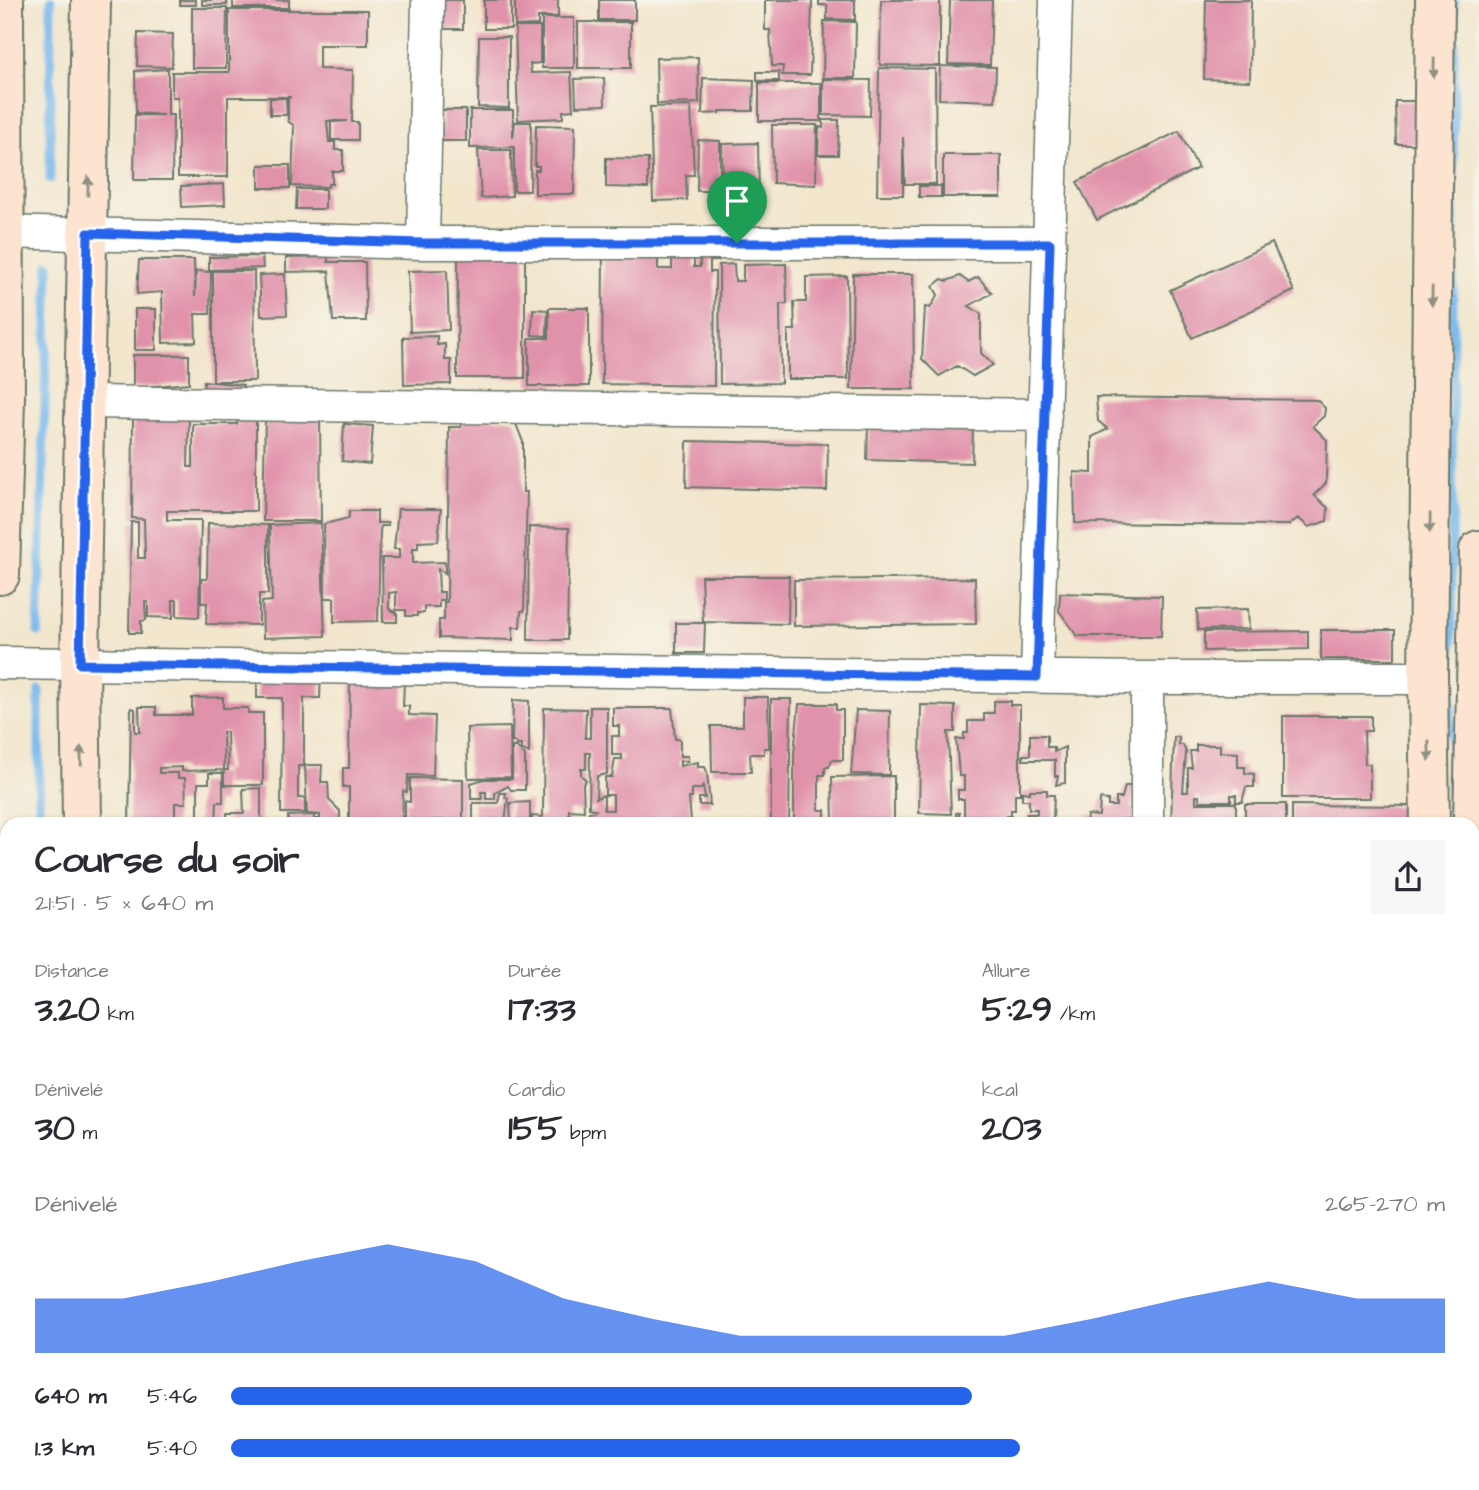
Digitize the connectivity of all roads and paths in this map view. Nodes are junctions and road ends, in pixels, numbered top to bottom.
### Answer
1 (4, 0) edge
2 (91, 0) edge
3 (428, 0) edge
4 (1056, 0) edge
5 (1435, 0) edge
6 (3, 232) edge
7 (88, 233) junction
8 (423, 243) junction
9 (1050, 243) junction
10 (3, 399) edge
11 (86, 402) junction
12 (1045, 415) junction
13 (1479, 550) edge
14 (0, 575) edge
15 (0, 663) edge
16 (80, 664) junction
17 (1037, 677) junction
18 (1147, 678) junction
19 (1428, 678) junction
20 (82, 817) edge
21 (1147, 817) edge
22 (1430, 817) edge
23 (1473, 817) edge

1 - 6 street
7 -> 2 street
3 - 8 street
4 - 9 street
5 -> 19 street
6 - 7 street
6 - 10 street
7 - 8 street
7 - 11 street
8 - 9 street
9 - 12 street
10 - 14 street
11 - 12 street
11 - 16 street
12 - 17 street
13 - 23 street
15 - 16 street
16 - 17 street
20 -> 16 street
17 - 18 street
18 - 19 street
18 - 21 street
19 -> 22 street

